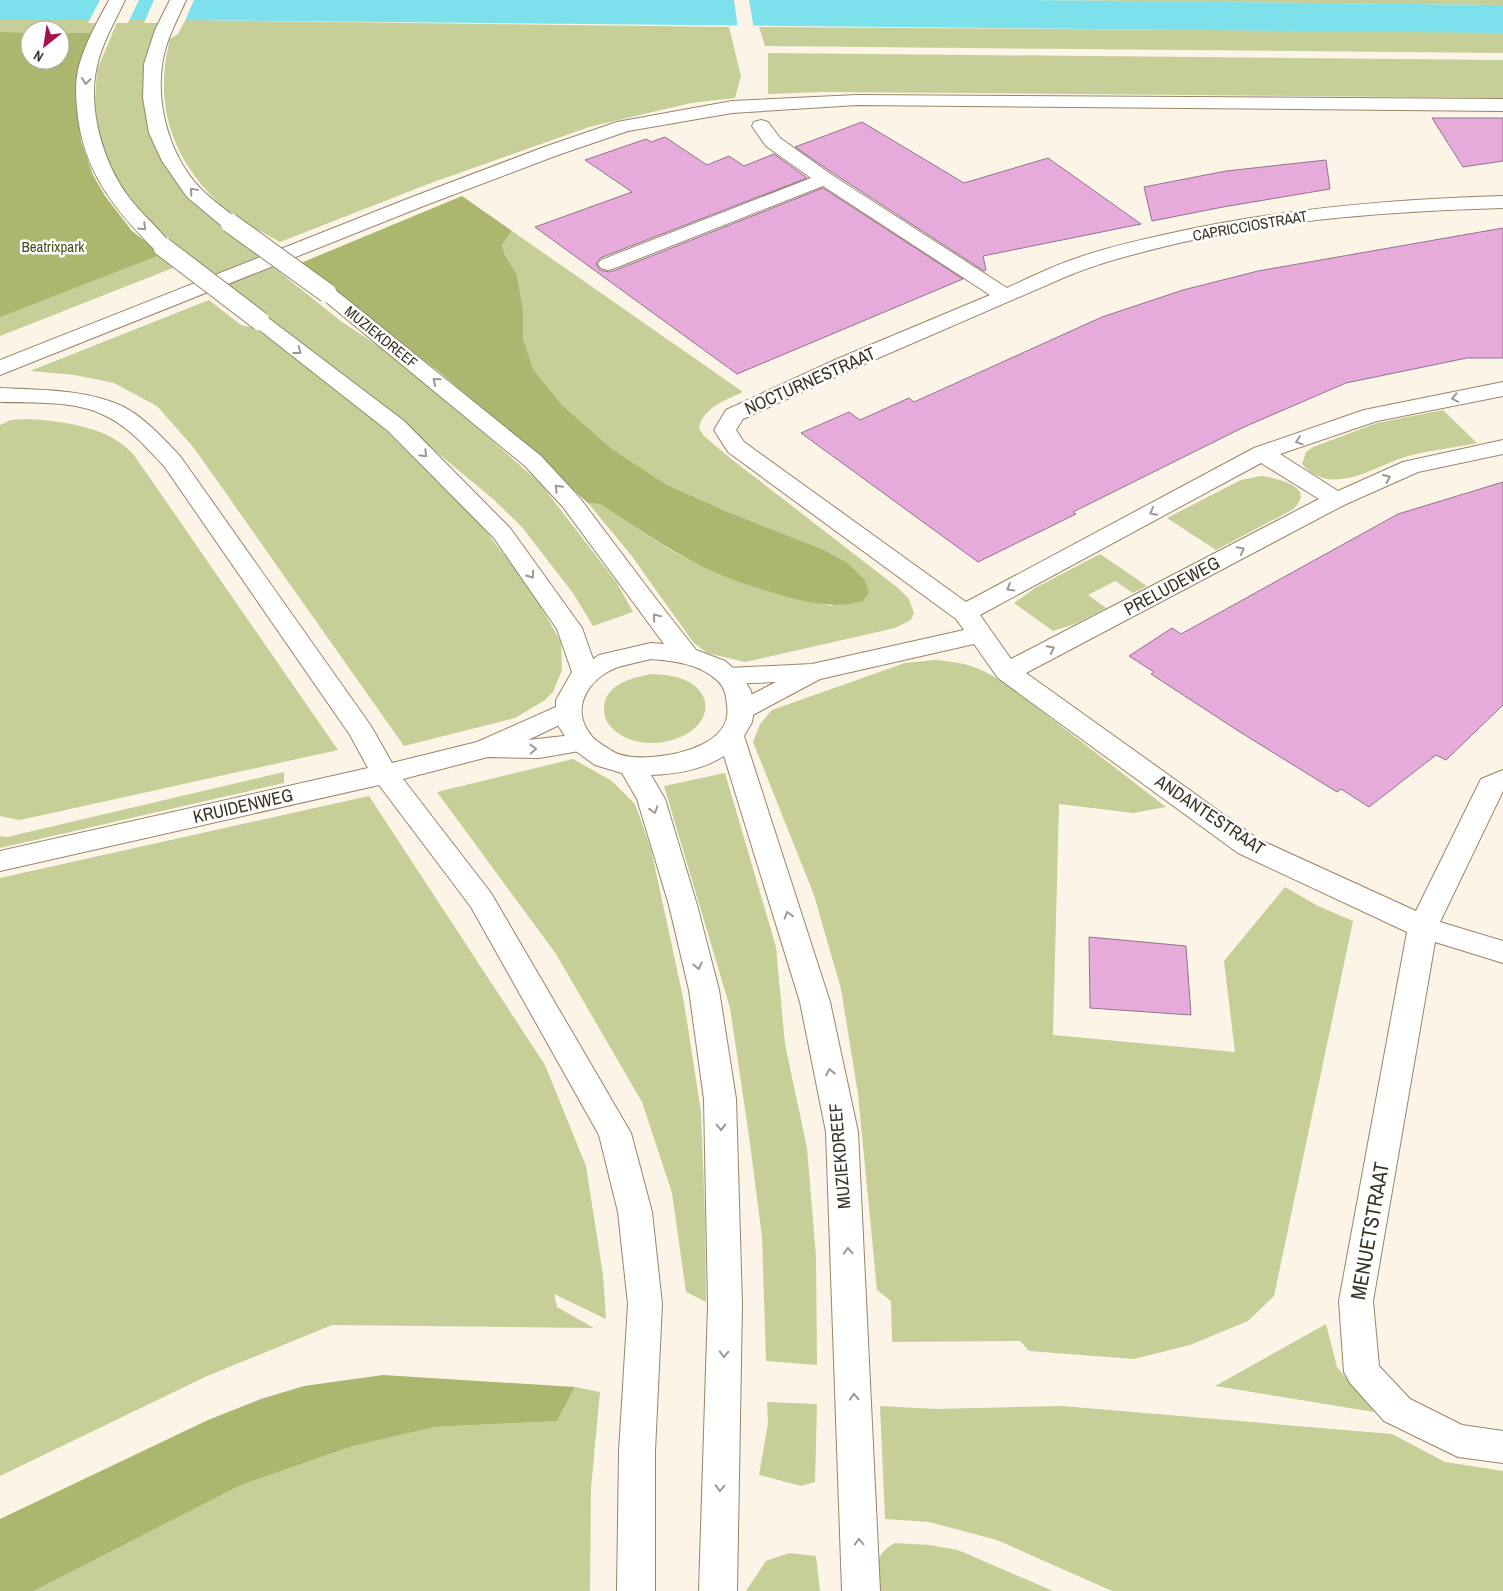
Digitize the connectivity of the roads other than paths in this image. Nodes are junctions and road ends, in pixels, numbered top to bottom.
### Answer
1 (117, 0) edge
2 (178, 0) edge
3 (1503, 106) edge
4 (761, 126) dead end
5 (824, 179) junction
6 (1503, 202) edge
7 (608, 264) dead end
8 (1006, 296) junction
9 (0, 368) edge
10 (1503, 389) edge
11 (0, 395) edge
12 (1503, 447) edge
13 (1262, 454) junction
14 (1336, 500) junction
15 (972, 624) junction
16 (687, 655) junction
17 (812, 672) junction
18 (1007, 672) junction
19 (586, 674) junction
20 (728, 676) junction
21 (567, 711) junction
22 (736, 723) junction
23 (582, 744) junction
24 (485, 749) junction
25 (632, 766) junction
26 (385, 774) junction
27 (1503, 779) edge
28 (0, 861) edge
29 (1423, 927) junction
30 (1503, 952) edge
31 (1503, 1447) edge
32 (636, 1591) edge
33 (718, 1591) edge
34 (861, 1591) edge

1 -> 19 street, bridge
16 -> 2 street, MUZIEKDREEF, bridge
3 - 9 street
4 - 5 street
5 - 7 street
5 - 8 street
6 - 8 street, CAPRICCIOSTRAAT
8 - 15 street, NOCTURNESTRAAT
10 -> 13 street
11 - 26 street
14 -> 12 street, PRELUDEWEG
13 - 14 street
13 -> 15 street
18 -> 14 street, PRELUDEWEG
15 - 17 street
15 - 18 street, ANDANTESTRAAT
16 - 19 street
16 - 20 street
17 - 20 street
17 - 22 street
18 - 29 street, ANDANTESTRAAT
19 - 21 street
20 - 22 street
21 - 23 street
21 - 24 street, KRUIDENWEG
22 - 25 street
34 -> 22 street, MUZIEKDREEF
24 -> 23 street, KRUIDENWEG
23 - 25 street
24 - 26 street, KRUIDENWEG
25 -> 33 street
26 - 28 street, KRUIDENWEG
26 - 32 street
27 - 29 street, MENUETSTRAAT
29 - 30 street, ANDANTESTRAAT
29 - 31 street, MENUETSTRAAT

